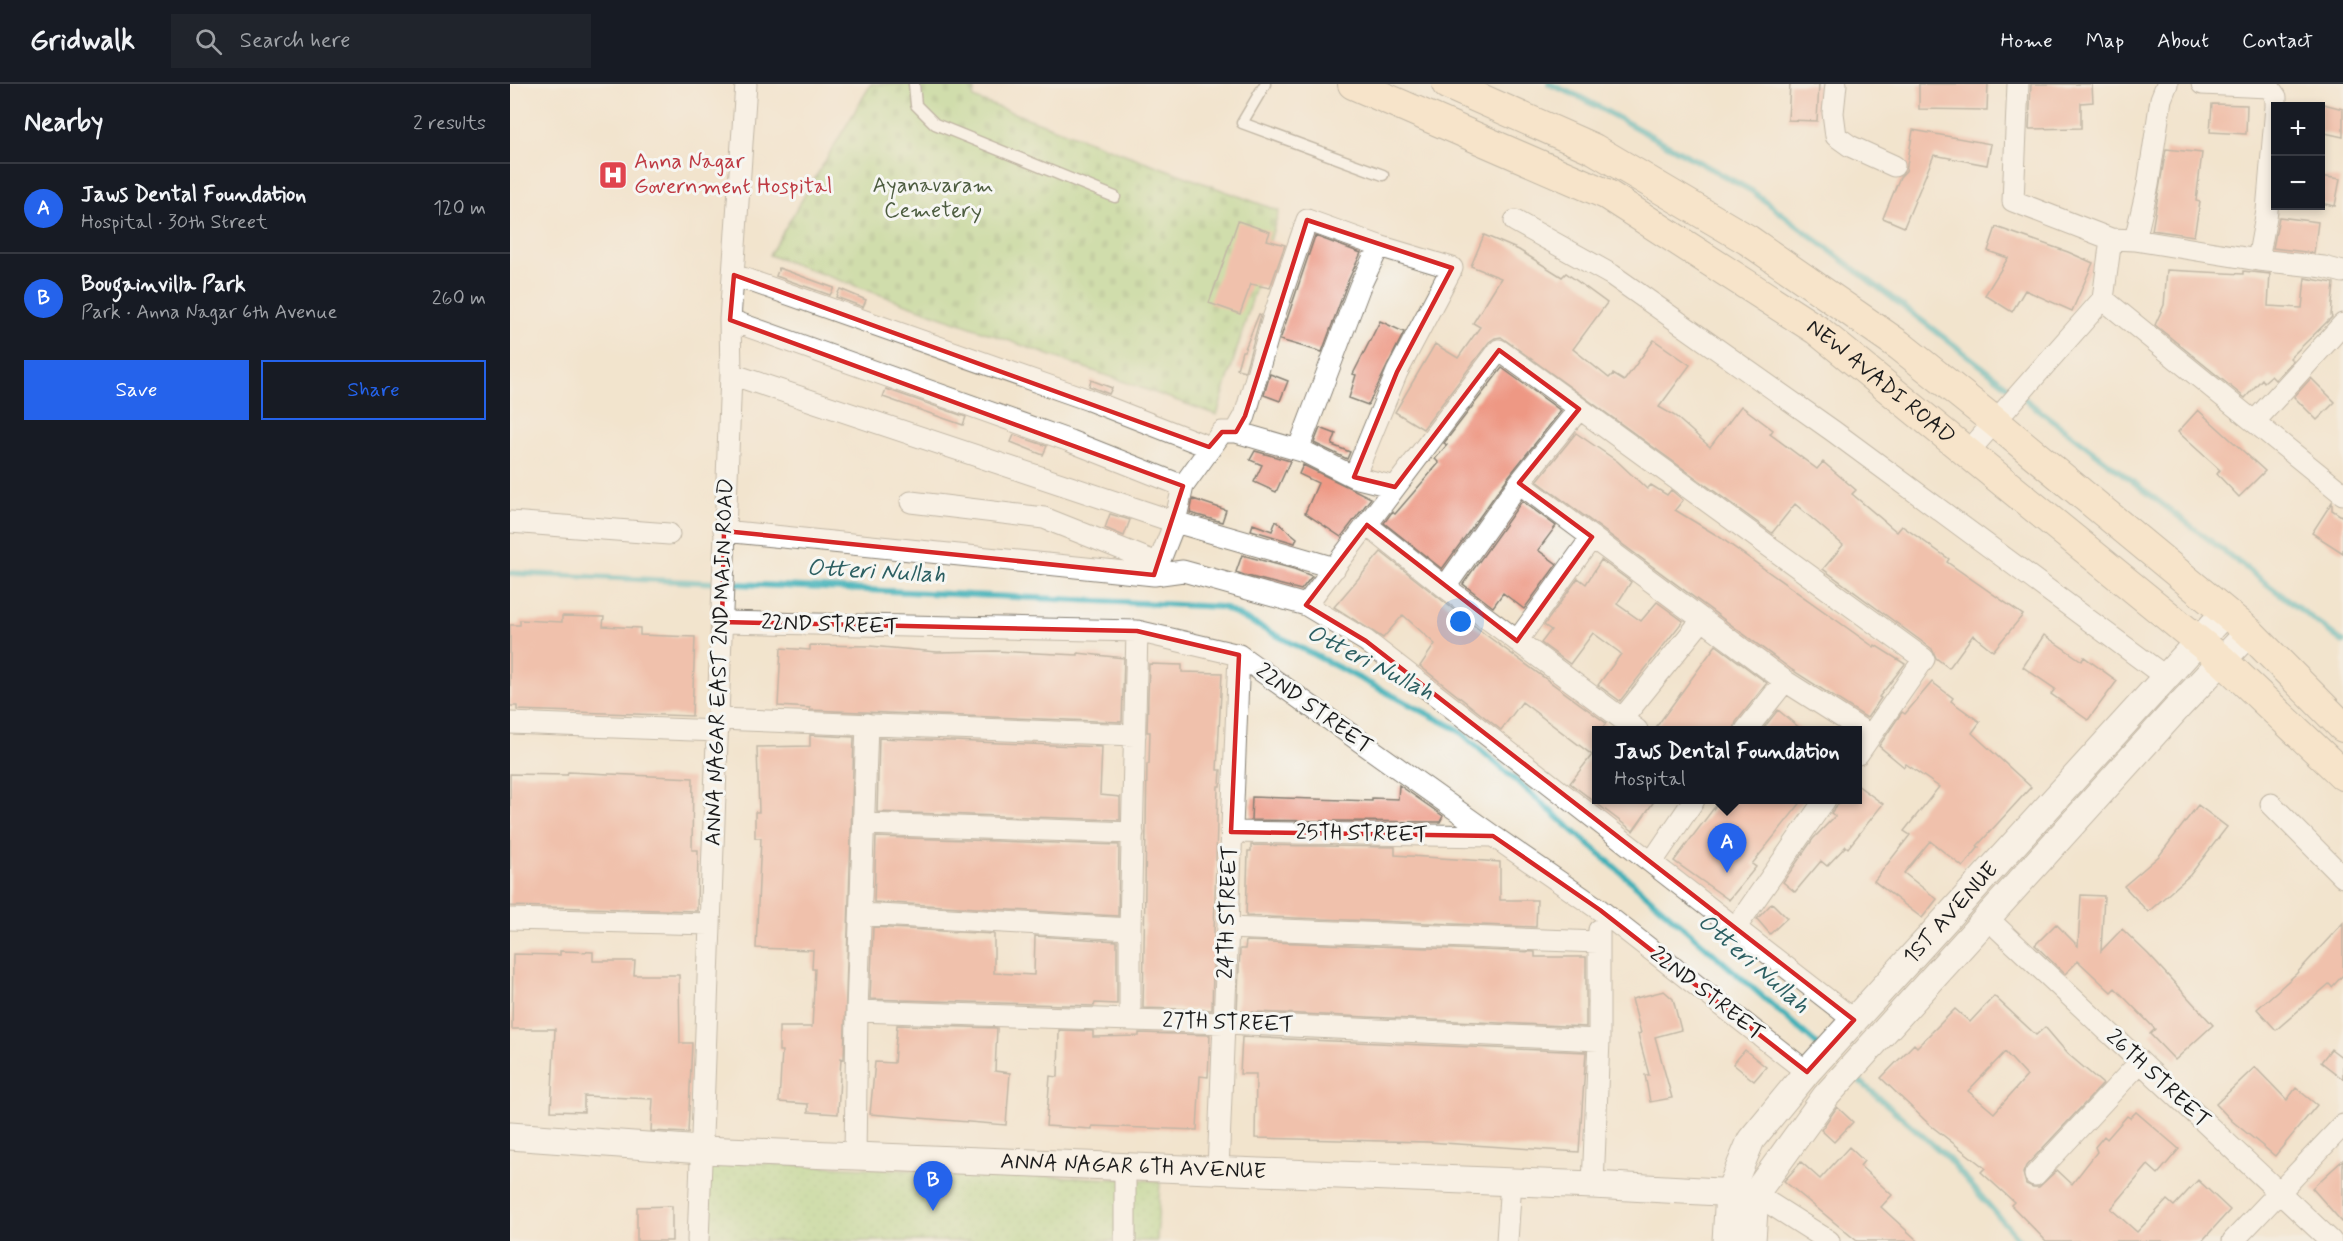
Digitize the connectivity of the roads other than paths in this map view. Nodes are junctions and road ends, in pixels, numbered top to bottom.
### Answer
1 (746, 84) edge
2 (914, 84) edge
3 (1265, 84) edge
4 (1353, 84) edge
5 (1447, 84) edge
6 (1836, 84) edge
7 (2018, 84) edge
8 (2167, 84) edge
9 (2202, 84) edge
10 (2276, 102) edge
11 (2272, 156) edge
12 (1894, 166) dead end
13 (1383, 175) dead end
14 (1115, 196) dead end
15 (1515, 221) dead end
16 (2110, 239) junction
17 (2135, 240) junction
18 (1379, 246) junction
19 (2258, 260) junction
20 (2343, 272) edge
21 (734, 274) junction
22 (2103, 299) junction
23 (730, 320) junction
24 (2343, 324) edge
25 (731, 374) junction
26 (1579, 410) junction
27 (1994, 421) junction
28 (2255, 421) junction
29 (1236, 432) junction
30 (1209, 447) junction
31 (1298, 450) junction
32 (1968, 452) junction
33 (1354, 477) junction
34 (1519, 483) junction
35 (1183, 486) junction
36 (1395, 487) junction
37 (2343, 494) edge
38 (911, 502) dead end
39 (510, 522) edge
40 (1175, 522) junction
41 (1367, 525) junction
42 (724, 531) junction
43 (669, 534) dead end
44 (1592, 537) junction
45 (1335, 568) junction
46 (1156, 569) junction
47 (1445, 588) junction
48 (1306, 605) junction
49 (2225, 612) junction
50 (1702, 620) junction
51 (722, 622) junction
52 (1137, 631) junction
53 (2249, 632) junction
54 (1516, 641) junction
55 (2199, 642) junction
56 (1239, 655) junction
57 (2223, 661) junction
58 (2167, 678) junction
59 (1785, 681) junction
60 (510, 723) edge
61 (867, 724) junction
62 (718, 725) junction
63 (1629, 725) edge
64 (1749, 726) edge
65 (1856, 726) edge
66 (2343, 727) edge
67 (1862, 730) edge
68 (1135, 735) junction
69 (1870, 735) junction
70 (1862, 747) edge
71 (2343, 775) edge
72 (1691, 804) edge
73 (1822, 804) edge
74 (2271, 804) dead end
75 (865, 824) junction
76 (1231, 832) junction
77 (1133, 833) junction
78 (1493, 836) junction
79 (1652, 862) junction
80 (2343, 877) edge
81 (1600, 910) junction
82 (861, 914) junction
83 (1986, 917) junction
84 (510, 919) edge
85 (710, 924) junction
86 (1736, 927) junction
87 (1228, 928) junction
88 (1130, 929) junction
89 (1598, 942) junction
90 (857, 1011) junction
91 (1130, 1020) junction
92 (1854, 1020) junction
93 (1225, 1023) junction
94 (1599, 1040) junction
95 (1819, 1058) junction
96 (2140, 1062) junction
97 (2343, 1125) edge
98 (510, 1137) edge
99 (702, 1150) junction
100 (855, 1156) junction
101 (1125, 1166) junction
102 (1218, 1170) junction
103 (2035, 1175) dead end
104 (1510, 1181) junction
105 (1593, 1185) junction
106 (1742, 1193) junction
107 (2279, 1193) junction
108 (698, 1241) edge
109 (1125, 1241) edge
110 (1506, 1241) edge
111 (1726, 1241) edge
112 (1752, 1241) edge
113 (1829, 1241) edge
114 (2233, 1241) edge
115 (2331, 1241) edge

1 - 21 street, ANNA NAGAR EAST 2ND MAIN ROAD
2 - 14 lane
3 - 13 lane
4 - 32 main road, NEW AVADI ROAD
5 - 27 main road, NEW AVADI ROAD
6 - 12 street
7 - 16 street
8 - 17 street
9 - 10 street
11 - 19 street
15 - 58 street
16 - 17 street
16 - 22 street
17 - 19 street
18 - 29 street
18 - 31 street
18 - 33 street
19 - 20 street
21 - 23 street, ANNA NAGAR EAST 2ND MAIN ROAD
21 - 30 street
22 - 27 street
22 - 28 street
23 - 25 street, ANNA NAGAR EAST 2ND MAIN ROAD
23 - 35 street
24 - 28 street
25 - 40 street
25 - 42 street, ANNA NAGAR EAST 2ND MAIN ROAD
26 - 34 street
26 - 36 street
26 - 69 street
27 - 32 street
27 - 49 main road, NEW AVADI ROAD
28 - 37 street
29 - 30 street
29 - 31 street
30 - 35 street
31 - 33 street
32 - 55 main road, NEW AVADI ROAD
33 - 36 street
34 - 44 street
34 - 47 street
35 - 40 street
36 - 41 street
38 - 46 street
39 - 43 street
40 - 45 street
40 - 46 street
41 - 45 street
41 - 47 street
42 - 46 street
42 - 51 street, ANNA NAGAR EAST 2ND MAIN ROAD
44 - 50 street
44 - 54 street
45 - 48 street
46 - 48 street
47 - 54 street
48 - 79 street
49 - 53 main road, NEW AVADI ROAD
49 - 55 street, 1ST AVENUE
50 - 59 street
50 - 63 street
51 - 52 street, 22ND STREET
51 - 62 street, ANNA NAGAR EAST 2ND MAIN ROAD
52 - 56 street, 22ND STREET
52 - 68 street
53 - 57 street, 1ST AVENUE
53 - 66 main road, NEW AVADI ROAD
54 - 63 street
55 - 57 main road, NEW AVADI ROAD
55 - 58 street, 1ST AVENUE
56 - 76 street, 24TH STREET
56 - 78 street, 22ND STREET
57 - 71 main road, NEW AVADI ROAD
57 - 83 street, 1ST AVENUE
58 - 92 street, 1ST AVENUE
59 - 64 street
59 - 65 street
60 - 62 street
61 - 62 street
61 - 68 street
61 - 75 street
62 - 85 street, ANNA NAGAR EAST 2ND MAIN ROAD
67 - 69 street
68 - 77 street
69 - 70 street
72 - 79 street
73 - 86 street
74 - 80 street
75 - 77 street
75 - 82 street
76 - 78 street, 25TH STREET
76 - 87 street, 24TH STREET
77 - 88 street
78 - 81 street, 22ND STREET
79 - 86 street
81 - 89 street
81 - 95 street, 22ND STREET
82 - 88 street
82 - 90 street
83 - 96 street, 26TH STREET
83 - 106 street, 1ST AVENUE
84 - 85 street
85 - 99 street, ANNA NAGAR EAST 2ND MAIN ROAD
86 - 92 street
87 - 89 street
87 - 93 street, 24TH STREET
88 - 91 street
89 - 94 street
90 - 91 street, 27TH STREET
90 - 100 street
91 - 93 street, 27TH STREET
92 - 95 street, 1ST AVENUE
93 - 94 street, 27TH STREET
93 - 102 street, 24TH STREET
94 - 105 street
95 - 106 street, 1ST AVENUE
96 - 103 street
96 - 107 street, 26TH STREET
97 - 107 street
98 - 99 street, ANNA NAGAR 6TH AVENUE
99 - 100 street, ANNA NAGAR 6TH AVENUE
99 - 108 street, ANNA NAGAR EAST 2ND MAIN ROAD
100 - 101 street, ANNA NAGAR 6TH AVENUE
101 - 102 street, ANNA NAGAR 6TH AVENUE
101 - 109 street
102 - 104 street, ANNA NAGAR 6TH AVENUE
104 - 105 street, ANNA NAGAR 6TH AVENUE
104 - 110 street
105 - 106 street, ANNA NAGAR 6TH AVENUE
106 - 111 street, 1ST AVENUE
106 - 112 street, 1ST AVENUE
106 - 113 street
107 - 114 street
107 - 115 street, 26TH STREET

